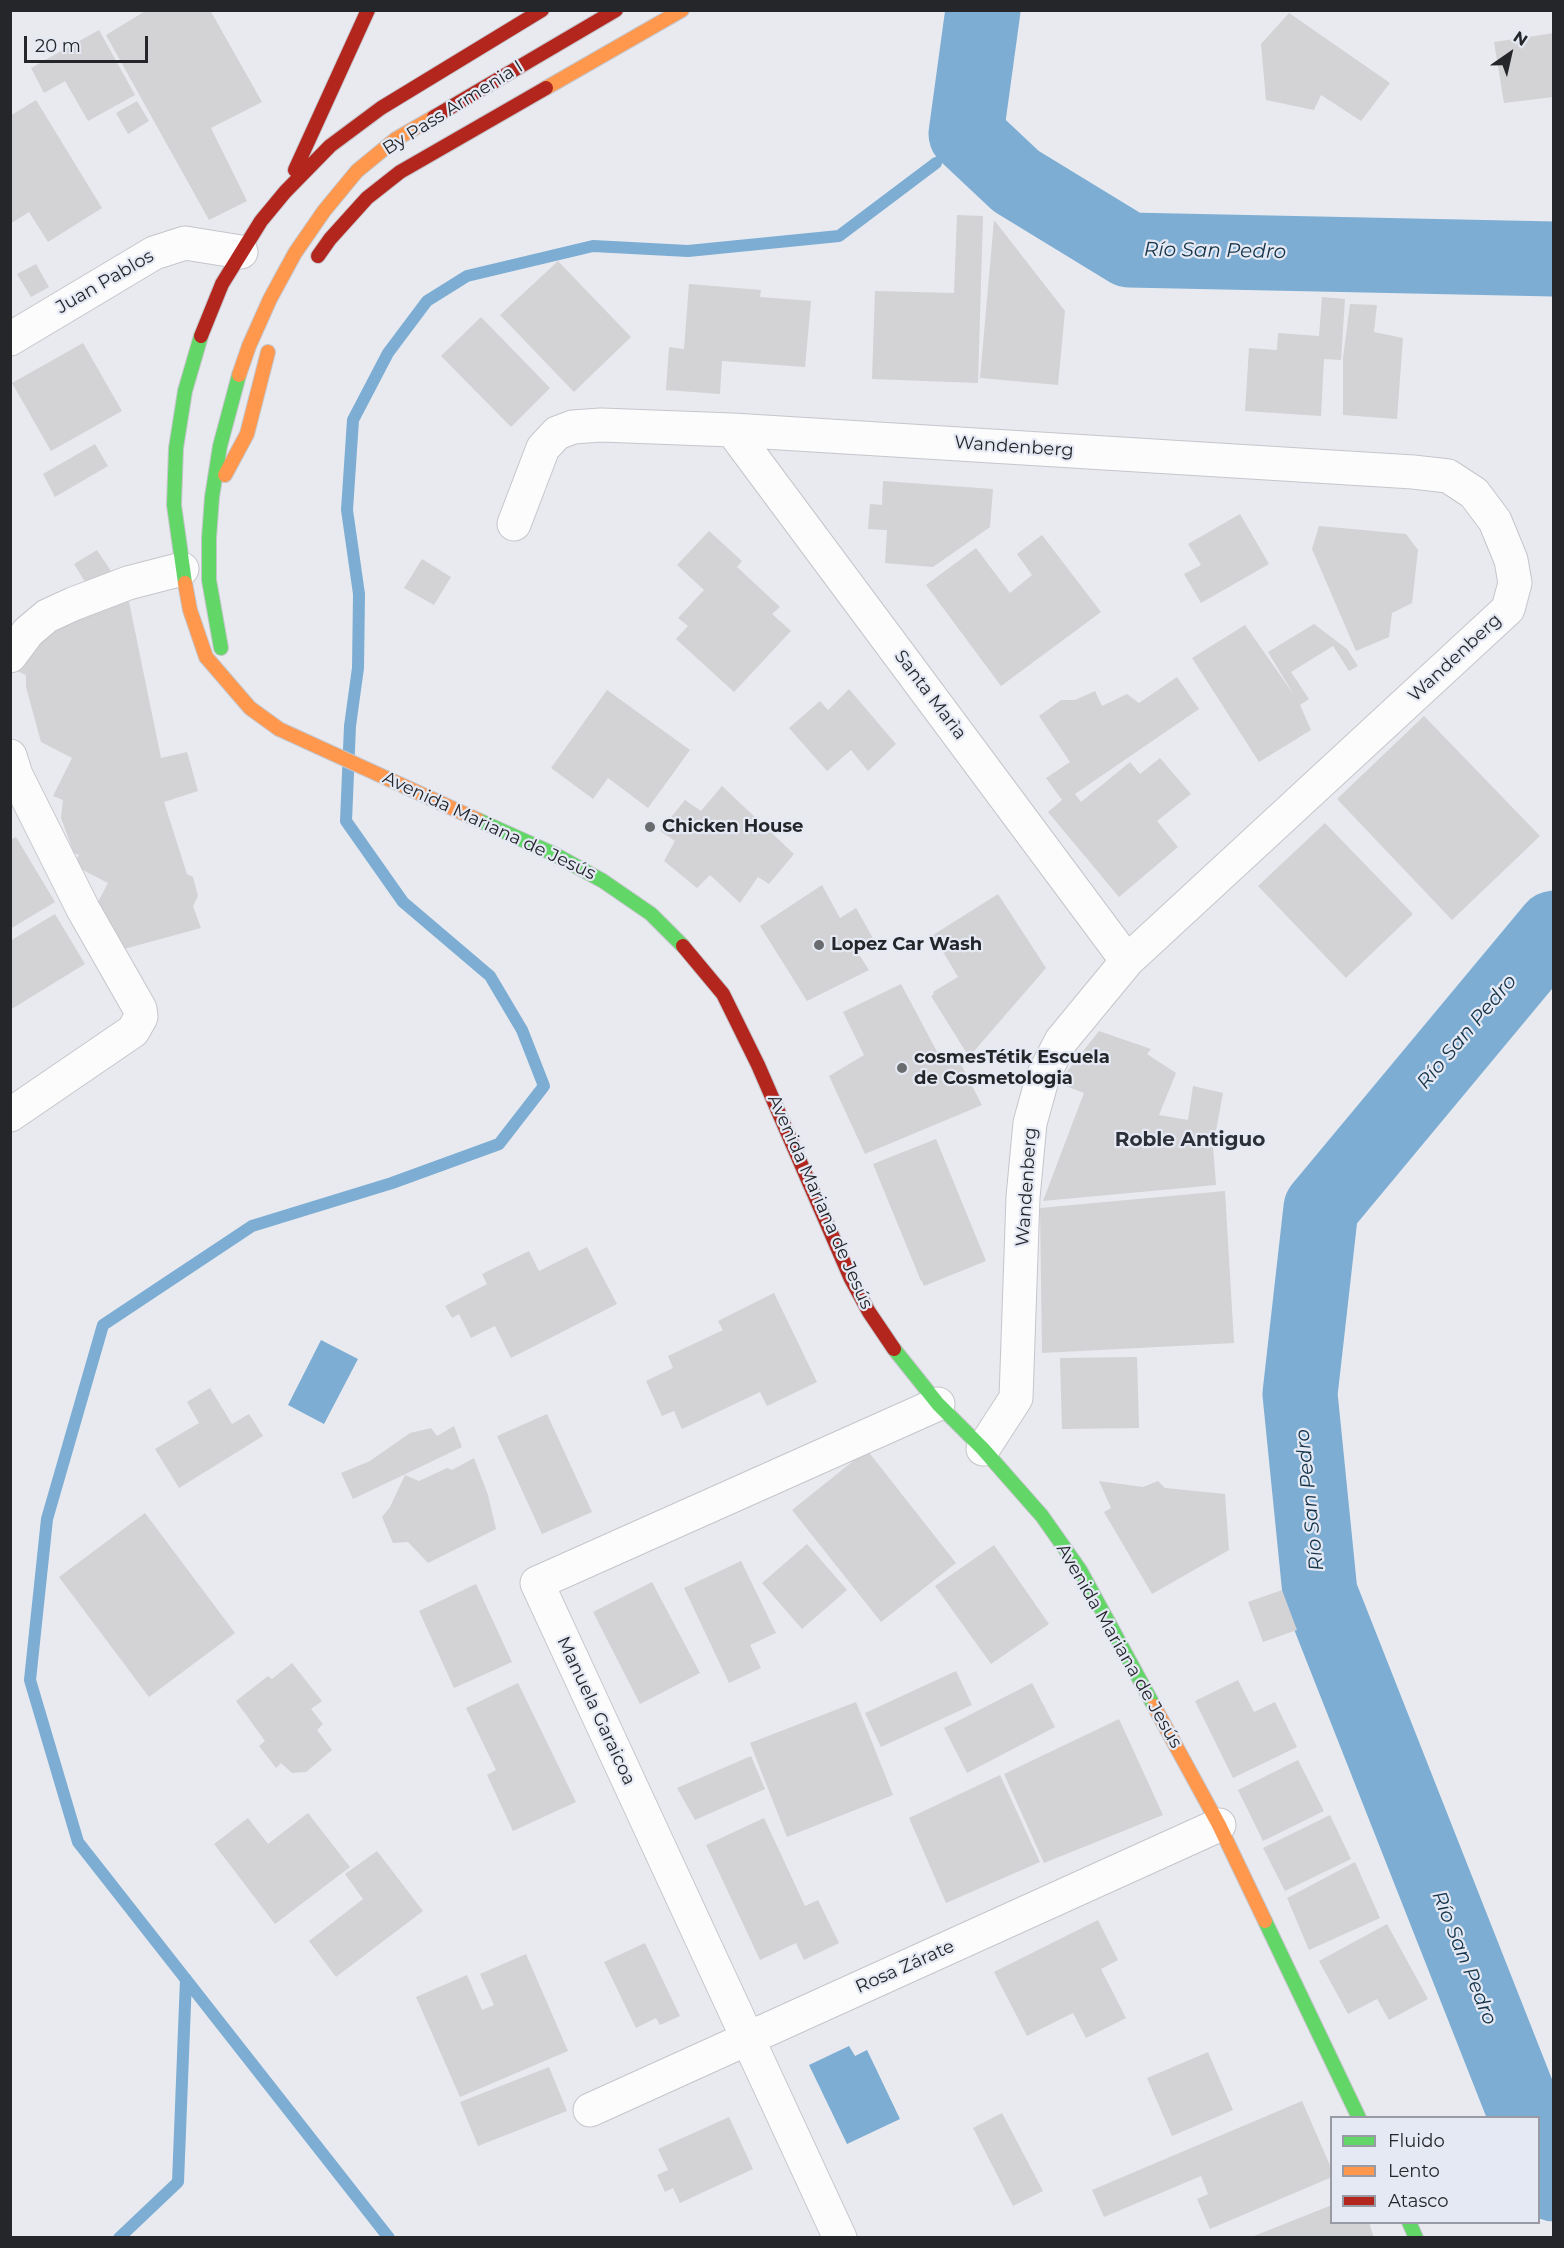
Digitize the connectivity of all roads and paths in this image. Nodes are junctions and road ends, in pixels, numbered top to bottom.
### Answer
1 (368, 10) edge
2 (542, 10) edge
3 (616, 10) edge
4 (682, 10) edge
5 (285, 192) junction
6 (241, 252) junction
7 (313, 265) dead end
8 (10, 339) edge
9 (272, 344) dead end
10 (732, 430) junction
11 (212, 497) junction
12 (514, 524) dead end
13 (182, 569) junction
14 (10, 656) edge
15 (231, 688) junction
16 (12, 769) edge
17 (1127, 961) junction
18 (10, 1115) edge
19 (938, 1404) junction
20 (983, 1449) junction
21 (1219, 1826) junction
22 (749, 2038) junction
23 (590, 2110) dead end
24 (1358, 2116) edge
25 (1409, 2224) edge
26 (840, 2238) edge
27 (1416, 2238) edge

1 - 5 street
2 - 5 street, By Pass Armenia I
3 - 11 street, By Pass Armenia I
4 - 7 street
5 - 6 street, By Pass Armenia I
6 - 8 street, Juan Pablos
6 - 13 street, By Pass Armenia I
9 - 11 street
10 - 12 street, Wandenberg
10 - 17 street, Santa Marìa
10 - 17 street, Wandenberg
11 - 15 street, By Pass Armenia I
13 - 14 street
13 - 15 street, By Pass Armenia I
15 - 19 street, Avenida Mariana de Jesús
16 - 18 street
17 - 20 street, Wandenberg
19 - 20 street, Avenida Mariana de Jesús
19 - 22 street, Manuela Garaicoa
20 - 21 street, Avenida Mariana de Jesús
21 - 22 street, Rosa Zárate
21 - 24 street, Avenida Mariana de Jesús
22 - 23 street, Rosa Zárate
22 - 26 street, Manuela Garaicoa
25 - 27 street

